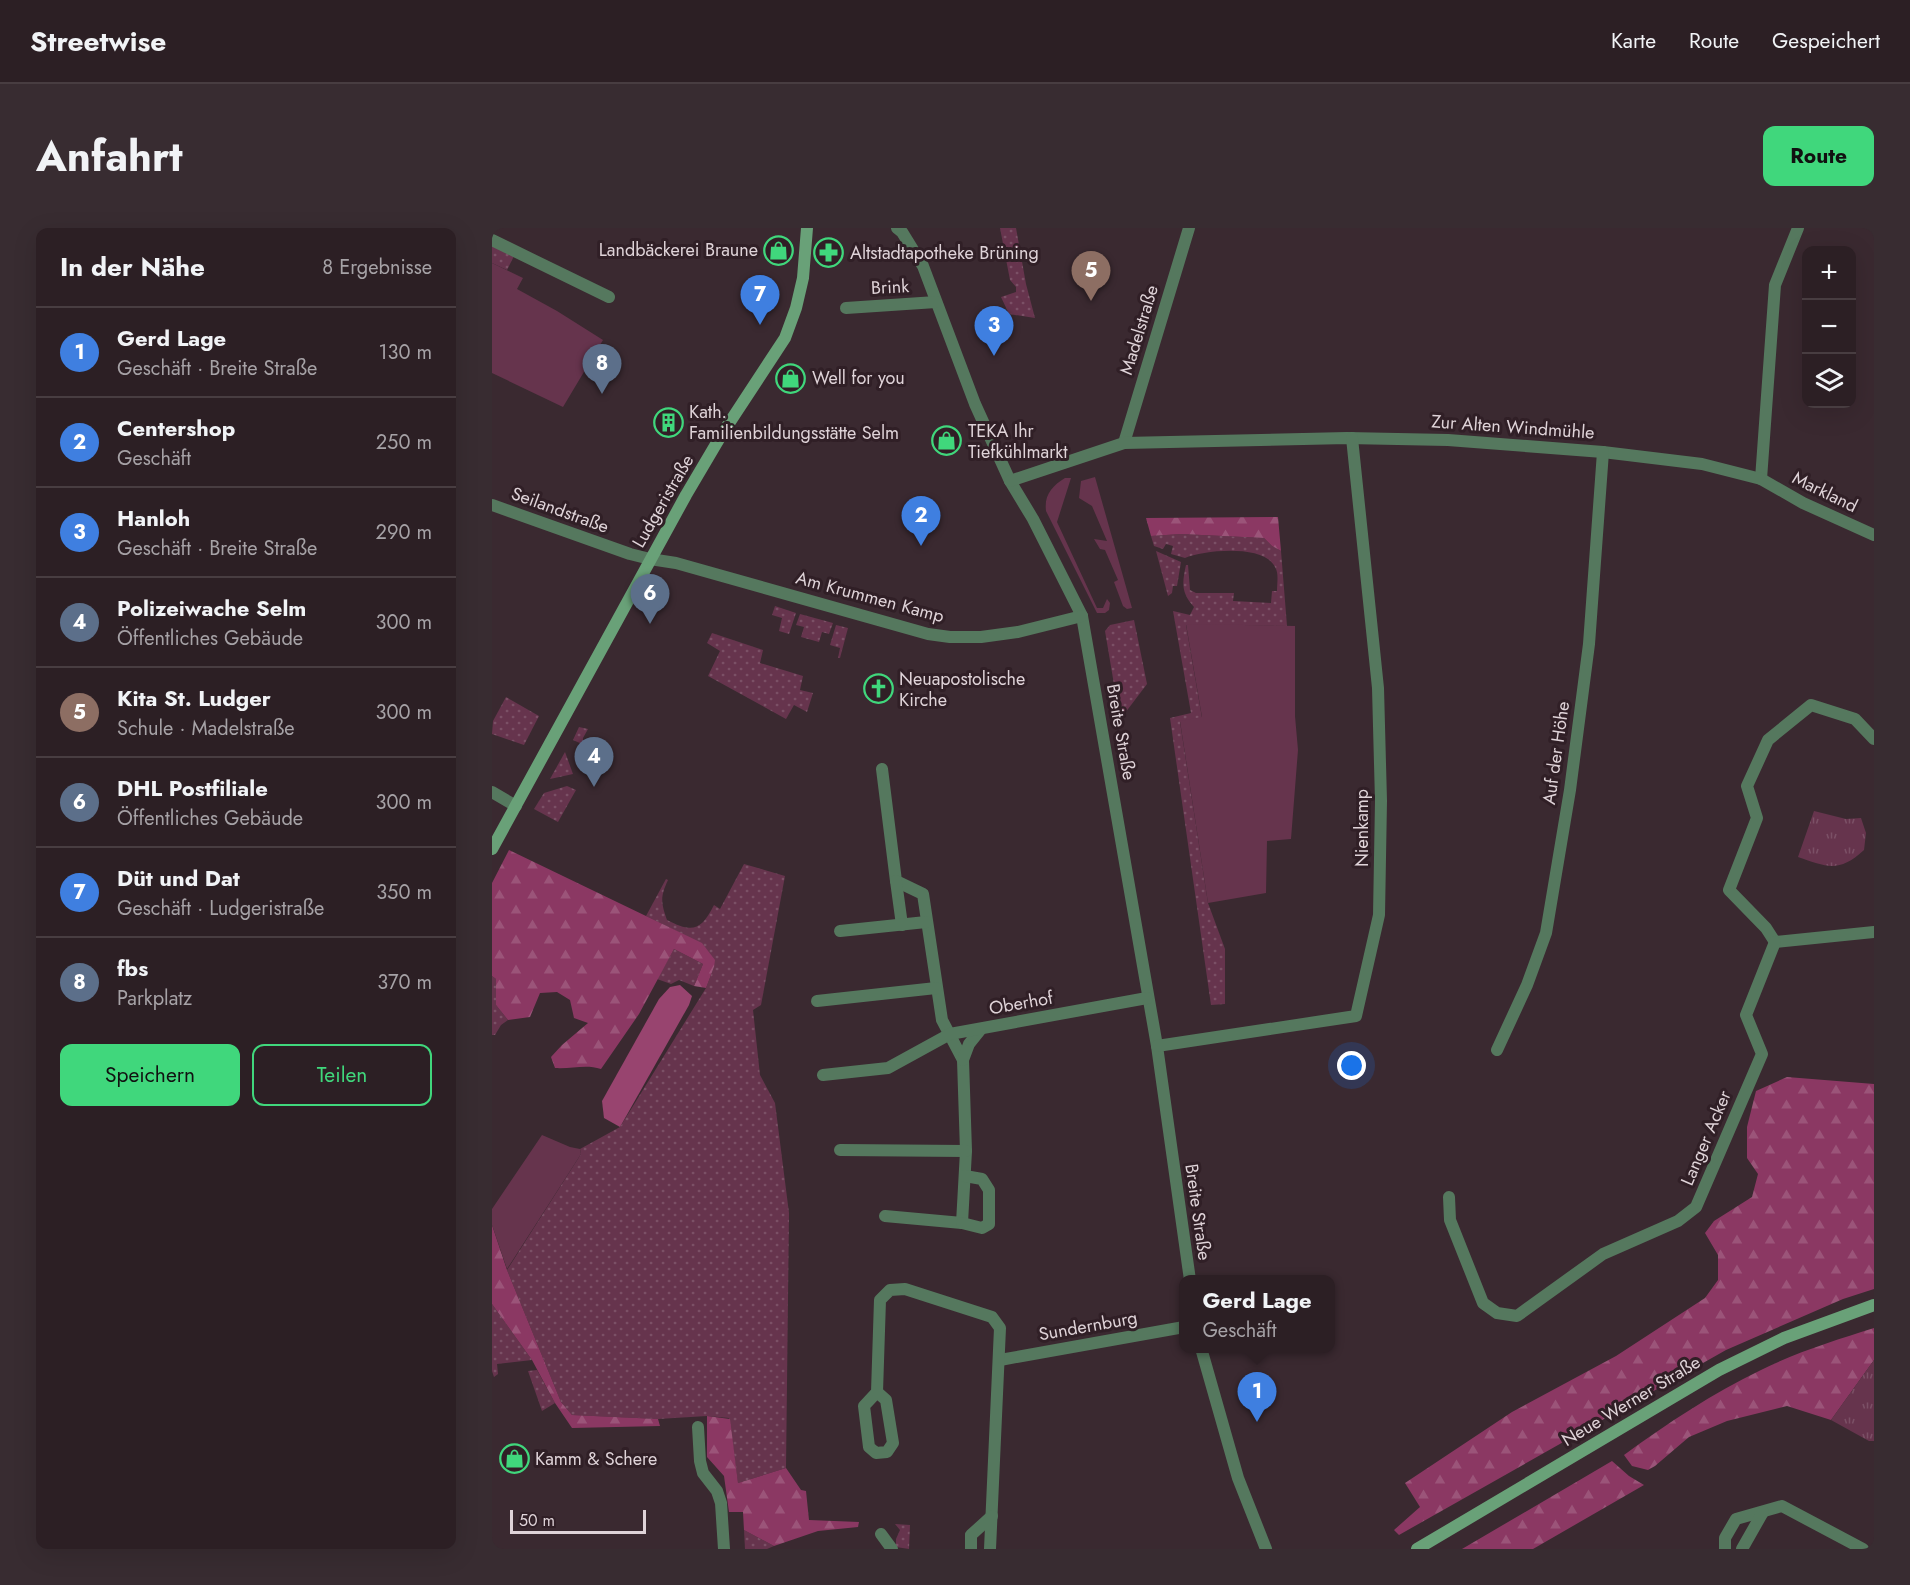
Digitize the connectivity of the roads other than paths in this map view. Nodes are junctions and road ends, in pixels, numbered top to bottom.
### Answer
1 (807, 228) edge
2 (1189, 228) edge
3 (1798, 228) edge
4 (901, 229) edge
5 (492, 240) edge
6 (609, 297) dead end
7 (936, 302) junction
8 (846, 308) dead end
9 (1353, 438) junction
10 (1124, 442) junction
11 (1603, 452) junction
12 (1761, 479) junction
13 (1010, 482) junction
14 (492, 505) edge
15 (1874, 535) edge
16 (650, 559) junction
17 (1082, 616) junction
18 (1874, 739) edge
19 (882, 769) dead end
20 (492, 792) edge
21 (516, 806) junction
22 (492, 849) edge
23 (896, 881) junction
24 (926, 922) junction
25 (902, 925) junction
26 (840, 931) dead end
27 (1874, 933) edge
28 (1775, 942) junction
29 (936, 988) junction
30 (1147, 998) junction
31 (817, 1001) dead end
32 (981, 1029) junction
33 (950, 1034) junction
34 (1157, 1046) junction
35 (1497, 1050) dead end
36 (963, 1060) junction
37 (823, 1075) dead end
38 (840, 1150) dead end
39 (966, 1151) junction
40 (965, 1176) junction
41 (1449, 1197) dead end
42 (885, 1216) dead end
43 (962, 1223) junction
44 (1189, 1275) edge
45 (1874, 1305) edge
46 (1179, 1328) edge
47 (1201, 1353) edge
48 (1000, 1360) junction
49 (877, 1392) dead end
50 (698, 1427) dead end
51 (1763, 1512) junction
52 (992, 1516) junction
53 (881, 1534) dead end
54 (1874, 1547) edge
55 (724, 1549) edge
56 (892, 1549) edge
57 (971, 1549) edge
58 (990, 1549) edge
59 (1266, 1549) edge
60 (1417, 1549) edge
61 (1725, 1549) edge
62 (1742, 1549) edge
63 (1865, 1549) edge

1 - 16 street, Ludgeristraße
2 - 10 street, Madelstraße
3 - 12 street
4 - 7 street, Breite Straße
5 - 6 street
7 - 8 street, Brink
7 - 13 street, Breite Straße
9 - 10 street, Zur Alten Windmühle
9 - 11 street, Zur Alten Windmühle
9 - 34 street, Nienkamp
10 - 13 street, Zur Alten Windmühle
11 - 12 street, Zur Alten Windmühle
11 - 35 street, Auf der Höhe
12 - 15 street, Markland
13 - 17 street, Breite Straße
14 - 16 street, Seilandstraße
16 - 17 street, Am Krummen Kamp
16 - 21 street, Ludgeristraße
17 - 30 street, Breite Straße
18 - 28 street
19 - 23 street
20 - 21 street
21 - 22 street, Ludgeristraße
23 - 24 street
23 - 25 street
24 - 25 street
24 - 29 street
25 - 26 street
27 - 28 street
28 - 41 street, Langer Acker
29 - 31 street
29 - 33 street
30 - 32 street, Oberhof
30 - 34 street, Breite Straße
32 - 33 street, Oberhof
32 - 36 street
33 - 36 street
33 - 37 street, Oberhof
34 - 44 street, Breite Straße
36 - 39 street
38 - 39 street
39 - 40 street
40 - 43 street
40 - 43 street
42 - 43 street
45 - 60 street, Neue Werner Straße
46 - 48 street, Sundernburg
47 - 59 street
48 - 49 street
48 - 52 street
50 - 55 street
51 - 61 street
51 - 62 street
51 - 63 street
52 - 57 street
52 - 58 street
53 - 56 street
54 - 63 street

